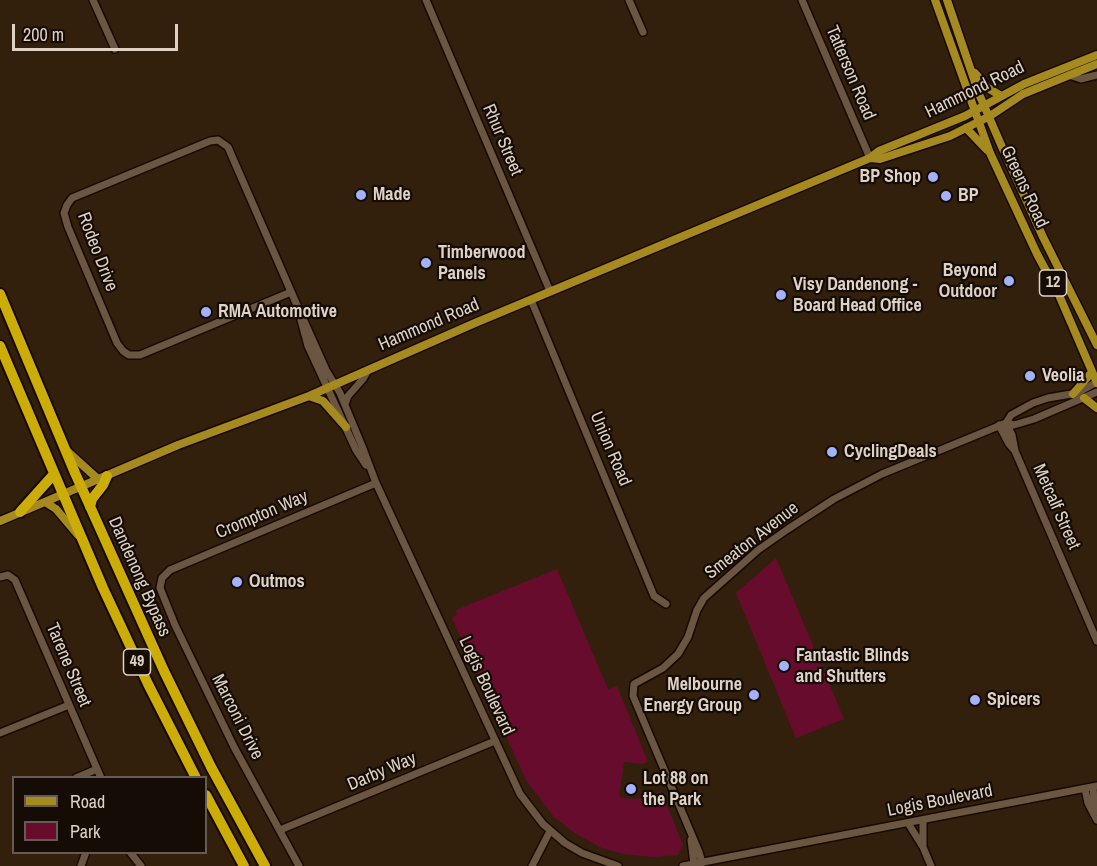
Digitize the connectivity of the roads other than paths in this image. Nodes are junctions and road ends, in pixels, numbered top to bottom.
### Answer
1 (93, 0) edge
2 (426, 0) edge
3 (629, 0) edge
4 (802, 0) edge
5 (935, 0) edge
6 (947, 0) edge
7 (644, 32) dead end
8 (115, 49) dead end
9 (1097, 55) edge
10 (1097, 63) edge
11 (972, 69) junction
12 (1069, 75) junction
13 (1097, 75) edge
14 (1001, 96) junction
15 (985, 106) junction
16 (974, 111) junction
17 (990, 116) junction
18 (978, 122) junction
19 (966, 128) junction
20 (990, 153) junction
21 (870, 158) junction
22 (291, 291) junction
23 (550, 291) junction
24 (0, 294) edge
25 (531, 300) junction
26 (1096, 342) edge
27 (0, 346) edge
28 (369, 369) junction
29 (1092, 372) junction
30 (1097, 383) edge
31 (331, 385) junction
32 (1097, 392) edge
33 (1073, 394) junction
34 (309, 396) junction
35 (1084, 398) junction
36 (345, 404) junction
37 (1097, 408) edge
38 (1003, 424) junction
39 (346, 427) junction
40 (64, 449) junction
41 (54, 474) junction
42 (103, 478) junction
43 (374, 480) junction
44 (81, 487) junction
45 (63, 495) junction
46 (45, 502) junction
47 (90, 507) junction
48 (20, 512) junction
49 (0, 521) edge
50 (84, 543) junction
51 (0, 577) edge
52 (162, 578) joint
53 (666, 604) dead end
54 (1097, 640) edge
55 (69, 705) junction
56 (0, 733) edge
57 (495, 741) junction
58 (97, 769) junction
59 (79, 776) edge
60 (100, 776) edge
61 (195, 776) edge
62 (1092, 787) edge
63 (207, 797) edge
64 (1096, 817) edge
65 (923, 820) junction
66 (908, 823) junction
67 (280, 830) junction
68 (550, 831) junction
69 (923, 847) junction
70 (132, 854) edge
71 (698, 863) junction
72 (141, 866) edge
73 (244, 866) edge
74 (265, 866) edge
75 (299, 866) edge
76 (532, 866) edge
77 (618, 866) edge
78 (683, 866) edge
79 (931, 866) edge

1 - 8 street
2 - 23 street, Rhur Street
3 - 7 street
4 - 21 street, Tatterson Road
5 - 16 main road, Greens Road / 12
6 - 11 main road, Greens Road / 12
9 - 14 main road, Hammond Road
10 - 12 main road, Hammond Road
11 - 14 main road
11 - 15 main road, Greens Road / 12
12 - 13 street
12 - 17 main road, Hammond Road
14 - 15 main road, Hammond Road
15 - 16 main road, Hammond Road
15 - 17 main road, Greens Road / 12
16 - 18 main road, Greens Road / 12
16 - 21 main road, Hammond Road
17 - 18 main road, Hammond Road
17 - 26 main road, Greens Road / 12
18 - 19 main road, Hammond Road
18 - 20 main road, Greens Road / 12
19 - 20 main road
19 - 21 main road, Hammond Road
20 - 29 main road, Greens Road / 12
21 - 23 main road, Hammond Road
22 - 22 street, Rodeo Drive
22 - 31 street, Rodeo Drive
23 - 25 main road, Hammond Road
24 - 40 highway, Dandenong Bypass / 49
25 - 28 main road, Hammond Road
25 - 53 street, Union Road
27 - 41 highway, Dandenong Bypass / 49
28 - 31 main road, Hammond Road
28 - 36 street
29 - 30 main road, Greens Road / 12
29 - 33 main road
30 - 33 street, Smeaton Avenue
31 - 34 main road, Hammond Road
31 - 36 street, Logis Boulevard
31 - 39 street, Logis Boulevard
32 - 35 street, Smeaton Avenue
33 - 38 street, Smeaton Avenue
34 - 39 main road
34 - 42 main road, Hammond Road
35 - 37 main road
35 - 38 street, Smeaton Avenue
36 - 43 street, Logis Boulevard
38 - 54 street, Metcalf Street
38 - 71 street, Smeaton Avenue
39 - 43 street, Logis Boulevard
40 - 42 main road
40 - 44 highway, Dandenong Bypass / 49
41 - 45 highway, Dandenong Bypass / 49
41 - 48 highway
42 - 44 main road, Hammond Road
42 - 47 highway
43 - 52 street, Crompton Way
43 - 57 street, Logis Boulevard
44 - 45 main road, Hammond Road
44 - 47 highway, Dandenong Bypass / 49
45 - 46 main road, Hammond Road
45 - 50 highway, Dandenong Bypass / 49
46 - 48 main road, Hammond Road
46 - 50 main road
47 - 74 highway, Dandenong Bypass / 49
48 - 49 main road, Hammond Road
50 - 61 highway, Dandenong Bypass / 49
51 - 55 street, Tarene Street
52 - 67 street, Marconi Drive
55 - 56 street
55 - 58 street, Tarene Street
57 - 67 street, Darby Way
57 - 68 street, Logis Boulevard
58 - 59 street
58 - 60 street, Tarene Street
62 - 64 street
62 - 65 street, Logis Boulevard
63 - 73 highway
65 - 66 street, Logis Boulevard
65 - 69 street
66 - 69 street
66 - 71 street, Logis Boulevard
67 - 75 street, Marconi Drive
68 - 76 street
68 - 77 street, Logis Boulevard
69 - 79 street
70 - 72 street
71 - 78 street, Logis Boulevard

